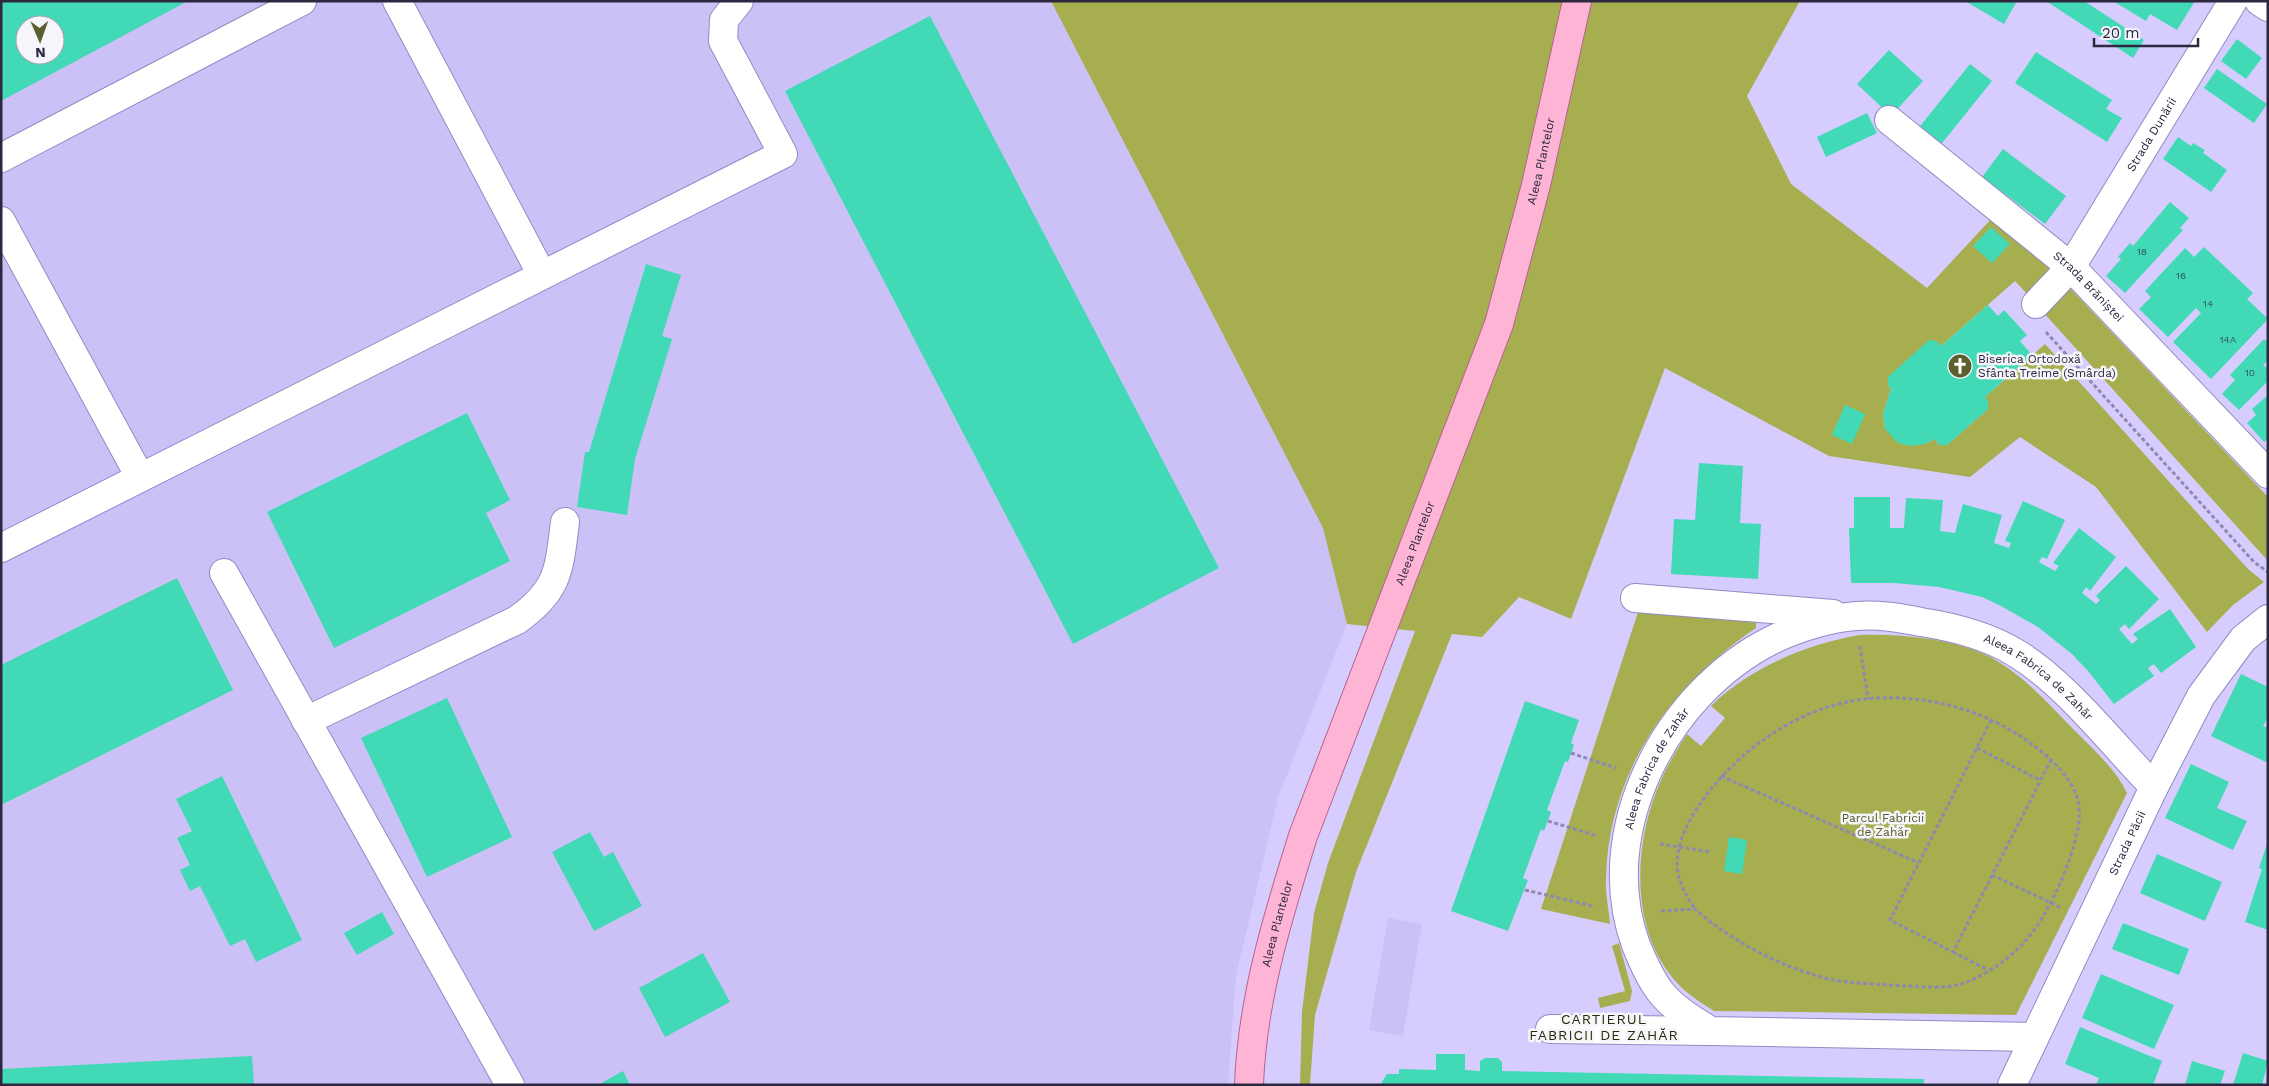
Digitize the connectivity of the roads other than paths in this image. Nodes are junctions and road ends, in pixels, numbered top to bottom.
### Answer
1 (302, 1) edge
2 (397, 1) edge
3 (739, 1) edge
4 (1577, 1) edge
5 (2233, 1) edge
6 (2259, 1) edge
7 (2268, 7) edge
8 (1889, 120) dead end
9 (1, 158) edge
10 (1, 221) edge
11 (2071, 266) junction
12 (542, 275) junction
13 (2038, 314) road end
14 (2268, 474) edge
15 (140, 477) junction
16 (565, 522) dead end
17 (1, 548) edge
18 (224, 573) dead end
19 (1635, 598) dead end
20 (1857, 616) junction
21 (2268, 619) edge
22 (2255, 642) edge
23 (306, 721) junction
24 (2154, 787) junction
25 (1550, 1029) dead end
26 (1711, 1031) junction
27 (2034, 1037) junction
28 (1250, 1081) edge
29 (510, 1085) edge
30 (2012, 1085) edge

1 - 9 street
2 - 12 street
3 - 12 street
4 - 28 main road, Aleea Plantelor
5 - 11 street, Strada Dunării
6 - 7 street
8 - 11 street, Strada Brăniștei
10 - 15 street
11 - 13 street, Strada Dunării
11 - 14 street, Strada Brăniștei
12 - 15 street
15 - 17 street
16 - 23 street
18 - 23 street
19 - 20 street
20 - 24 street, Aleea Fabrica de Zahăr
20 - 26 street, Aleea Fabrica de Zahăr
21 - 22 street, Strada Păcii
22 - 24 street, Strada Păcii
23 - 29 street
24 - 27 street, Strada Păcii
25 - 26 street
26 - 27 street, Aleea Fabrica de Zahăr
27 - 30 street, Strada Păcii

